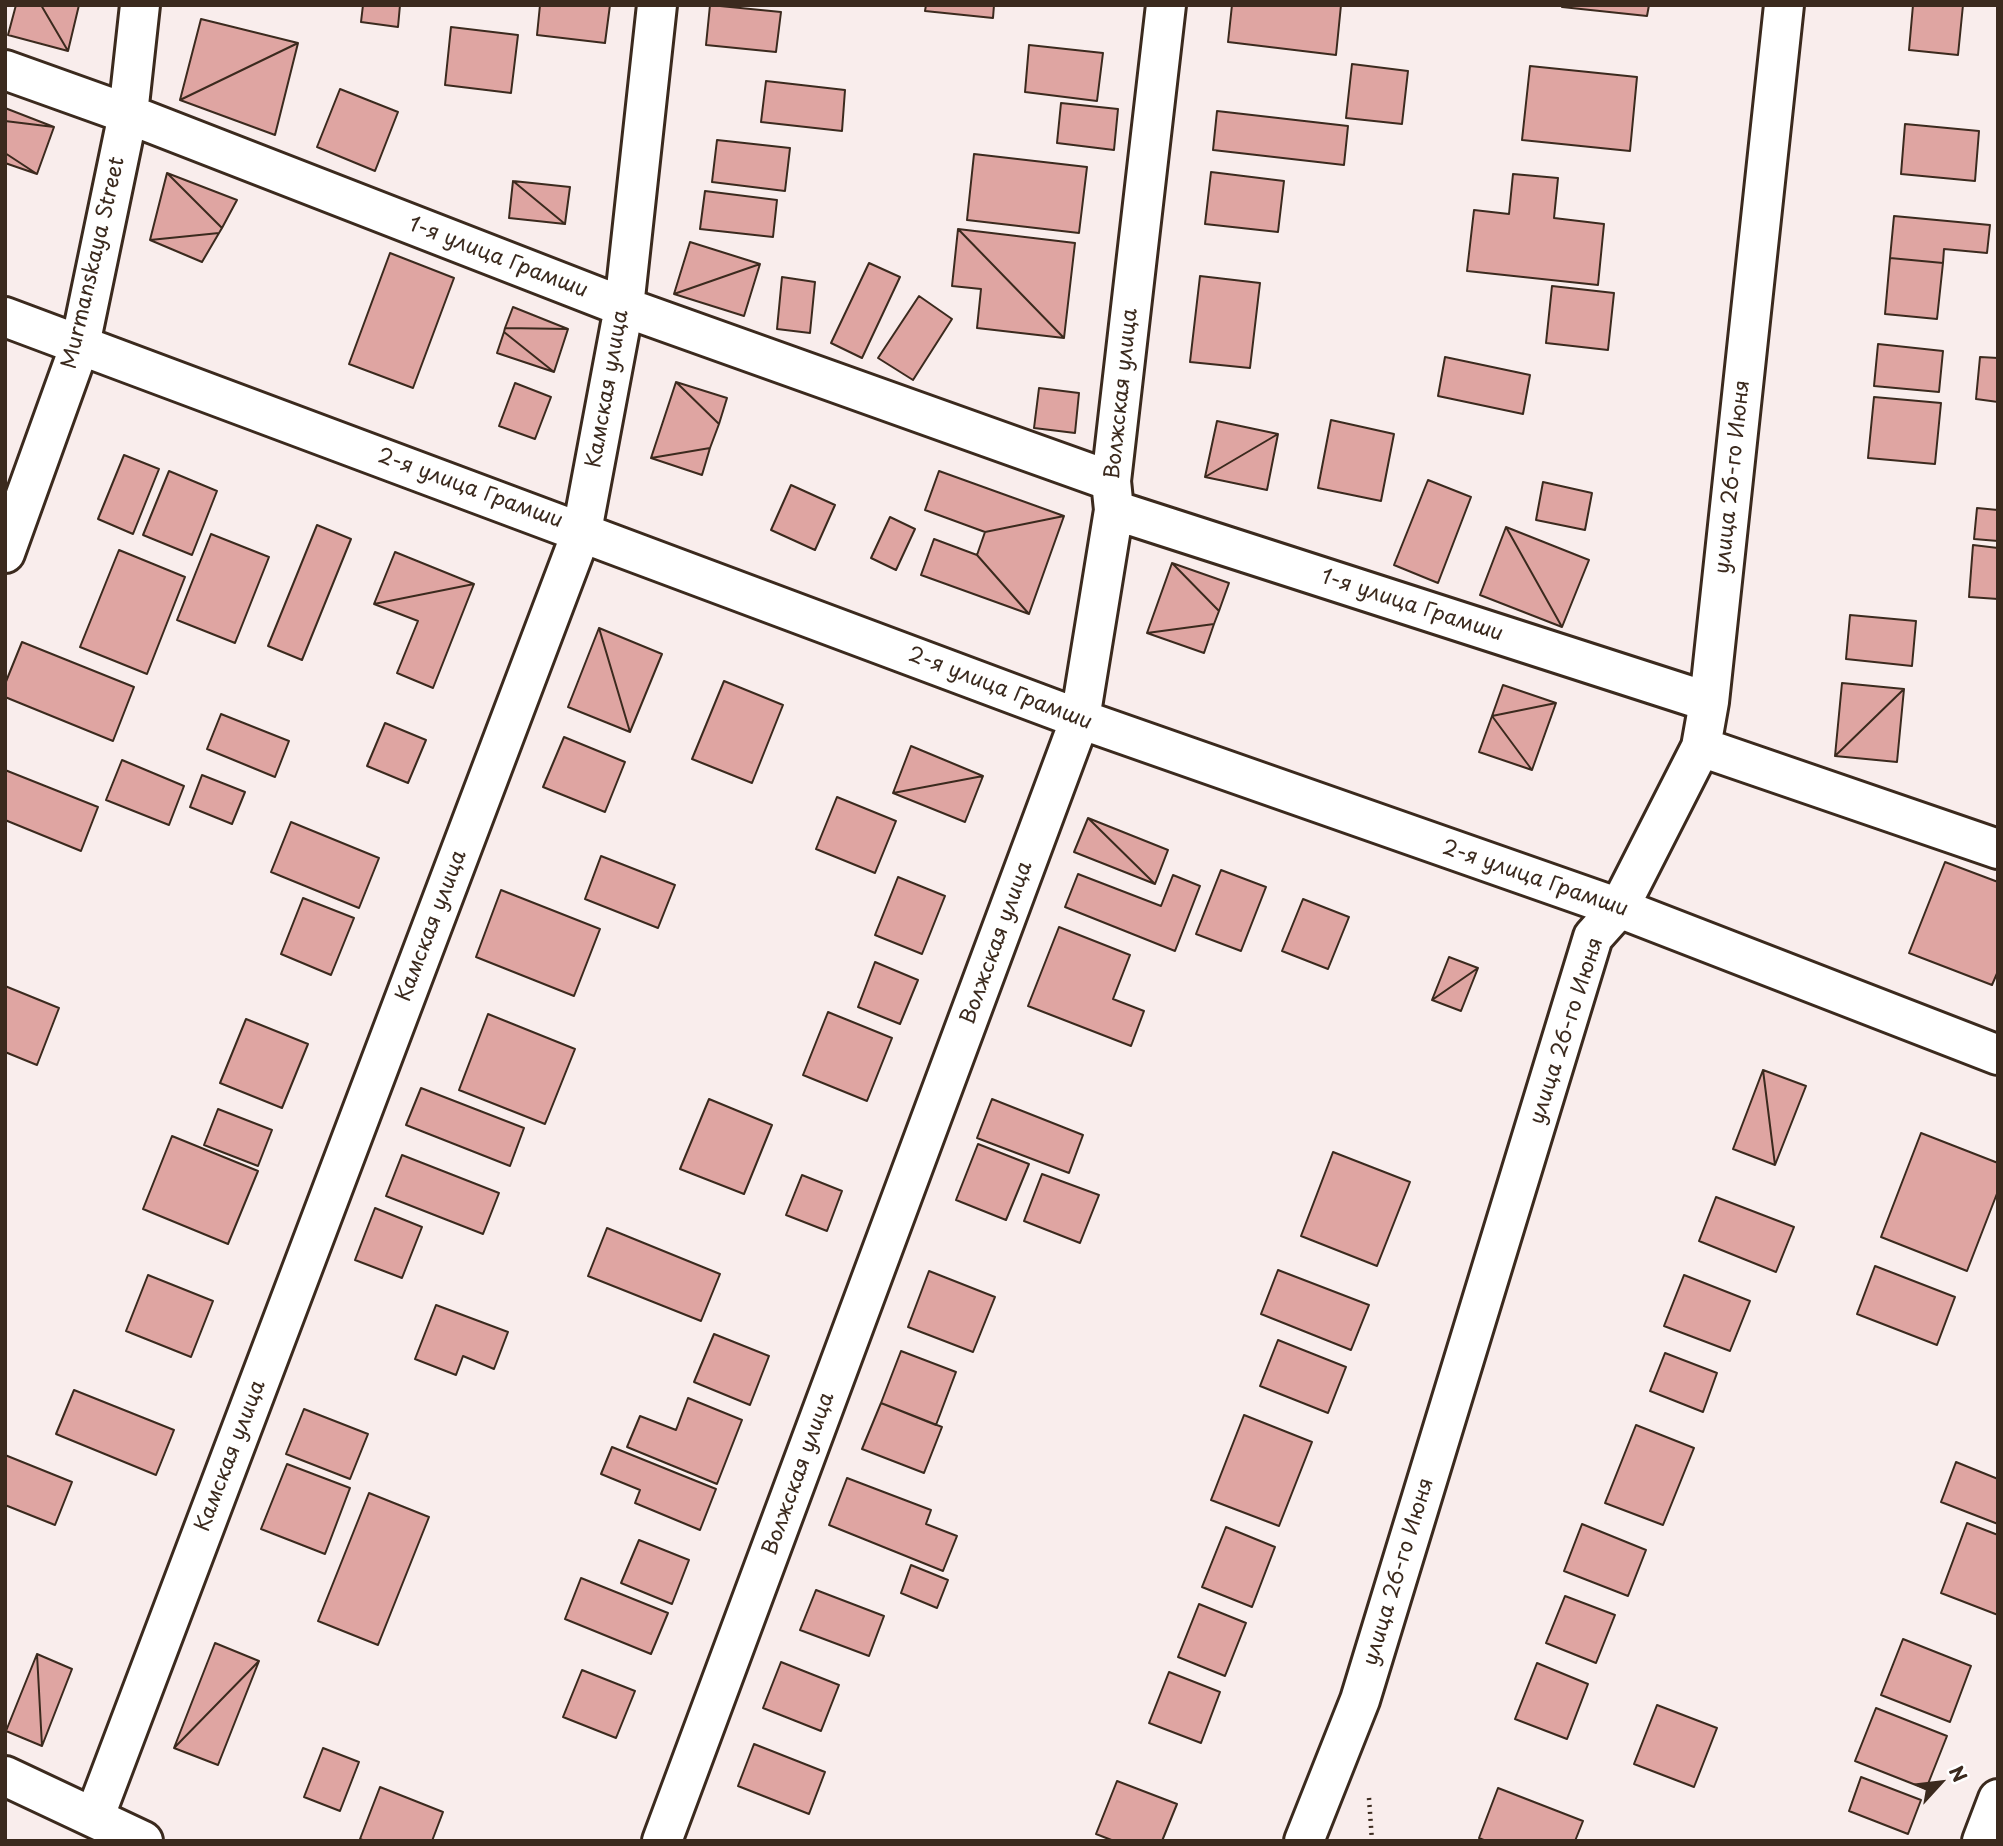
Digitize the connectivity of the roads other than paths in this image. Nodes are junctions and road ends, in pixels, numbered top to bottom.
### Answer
1 (140, 5) edge
2 (657, 5) edge
3 (1166, 5) edge
4 (1784, 5) edge
5 (5, 70) edge
6 (128, 114) junction
7 (624, 307) junction
8 (5, 317) edge
9 (80, 345) junction
10 (1113, 496) junction
11 (582, 531) junction
12 (5, 553) edge
13 (1709, 702) junction
14 (1080, 719) junction
15 (1701, 747) junction
16 (1998, 849) edge
17 (1619, 908) junction
18 (1998, 1055) edge
19 (5, 1776) edge
20 (1998, 1798) edge
21 (94, 1818) junction
22 (143, 1841) edge
23 (662, 1841) edge
24 (1304, 1841) edge
25 (1982, 1841) edge

1 - 6 street, Murmanskaya Street
2 - 7 street, Камская улица
3 - 10 street, Волжская улица
4 - 13 street, улица 26-го Июня
5 - 6 street, 1-я улица Грамши
6 - 7 street, 1-я улица Грамши
6 - 9 street, Murmanskaya Street
7 - 10 street, 1-я улица Грамши
7 - 11 street, Камская улица
8 - 9 street, 2-я улица Грамши
9 - 11 street, 2-я улица Грамши
9 - 12 street, Murmanskaya Street
10 - 13 street, 1-я улица Грамши
10 - 14 street, Волжская улица
11 - 14 street, 2-я улица Грамши
11 - 21 street, Камская улица
13 - 15 street, улица 26-го Июня
14 - 17 street, 2-я улица Грамши
14 - 23 street, Волжская улица
15 - 16 street
15 - 17 street, улица 26-го Июня
17 - 18 street, 2-я улица Грамши
17 - 24 street, улица 26-го Июня
19 - 21 street
20 - 25 street
21 - 22 street

